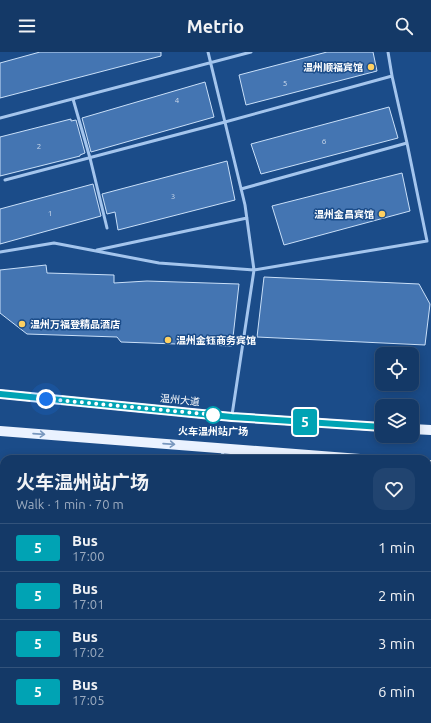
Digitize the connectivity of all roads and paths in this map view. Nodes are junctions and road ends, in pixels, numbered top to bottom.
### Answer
1 (208, 52) edge
2 (251, 52) edge
3 (388, 52) edge
4 (210, 63) junction
5 (392, 76) junction
6 (73, 99) junction
7 (0, 118) edge
8 (225, 122) junction
9 (407, 143) junction
10 (90, 158) junction
11 (5, 180) dead end
12 (242, 189) junction
13 (247, 218) junction
14 (107, 228) dead end
15 (95, 250) junction
16 (0, 252) edge
17 (254, 270) junction
18 (0, 394) edge
19 (232, 417) junction
20 (375, 427) edge
21 (419, 429) edge
22 (431, 430) edge
23 (0, 431) edge
24 (224, 448) junction
25 (223, 455) edge
26 (256, 455) edge

1 - 4 lane
2 - 4 lane
3 - 5 lane
4 - 6 lane
4 - 8 lane
5 - 8 lane
5 - 9 lane
6 - 7 lane
6 - 10 lane
8 - 10 lane
8 - 12 lane
9 - 12 lane
9 - 17 lane
10 - 11 lane
10 - 14 lane
12 - 13 lane
13 - 15 lane
13 - 17 lane
15 - 16 lane
15 - 17 lane
17 - 19 lane
18 - 19 main road, 温州大道
19 - 20 main road, 温州大道
21 - 22 main road
23 -> 24 main road
24 - 25 lane
24 - 26 main road

